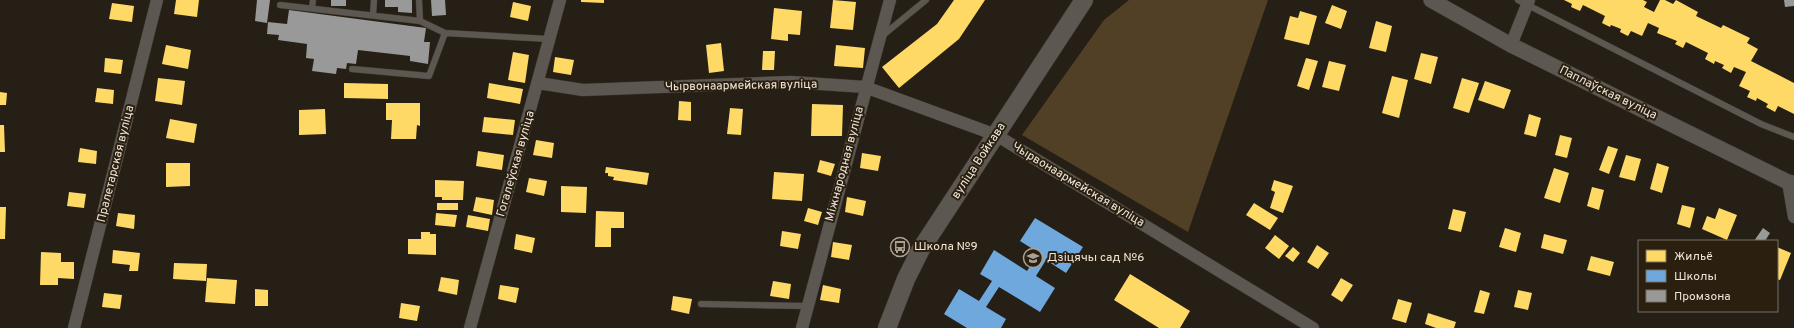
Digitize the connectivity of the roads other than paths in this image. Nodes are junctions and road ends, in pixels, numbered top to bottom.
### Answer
1 (157, 0) edge
2 (313, 0) edge
3 (374, 0) edge
4 (419, 0) edge
5 (560, 0) edge
6 (890, 0) edge
7 (926, 0) edge
8 (1084, 0) edge
9 (1431, 0) edge
10 (1524, 2) edge
11 (280, 5) dead end
12 (312, 8) junction
13 (373, 15) junction
14 (420, 21) junction
15 (446, 33) junction
16 (881, 37) junction
17 (548, 40) junction
18 (1511, 45) junction
19 (352, 69) dead end
20 (538, 83) junction
21 (865, 87) junction
22 (996, 135) junction
23 (1794, 137) edge
24 (1791, 182) edge
25 (1794, 218) edge
26 (701, 304) dead end
27 (807, 306) junction
28 (74, 328) edge
29 (470, 328) edge
30 (802, 328) edge
31 (888, 328) edge
32 (1312, 328) edge

1 - 28 street, Пралетарская вуліца
2 - 12 lane
3 - 13 lane
4 - 14 lane
5 - 17 street, Гогалеўская вуліца
6 - 16 street, Міжнародная вуліца
7 - 16 lane
8 - 22 main road, вуліца Войкава
9 - 18 street, Паплаўская вуліца
10 - 18 street
10 - 23 lane
11 - 12 lane
12 - 13 lane
13 - 14 lane
14 - 15 lane
15 - 17 lane
15 - 19 lane
16 - 21 street, Міжнародная вуліца
17 - 20 street, Гогалеўская вуліца
18 - 24 street, Паплаўская вуліца
20 - 21 street, Чырвонаармейская вуліца
20 - 29 street, Гогалеўская вуліца
21 - 22 street, Чырвонаармейская вуліца
21 - 27 street, Міжнародная вуліца
22 - 31 main road, вуліца Войкава
22 - 32 street, Чырвонаармейская вуліца
24 - 25 street, Паплаўская вуліца
26 - 27 lane
27 - 30 street, Міжнародная вуліца

